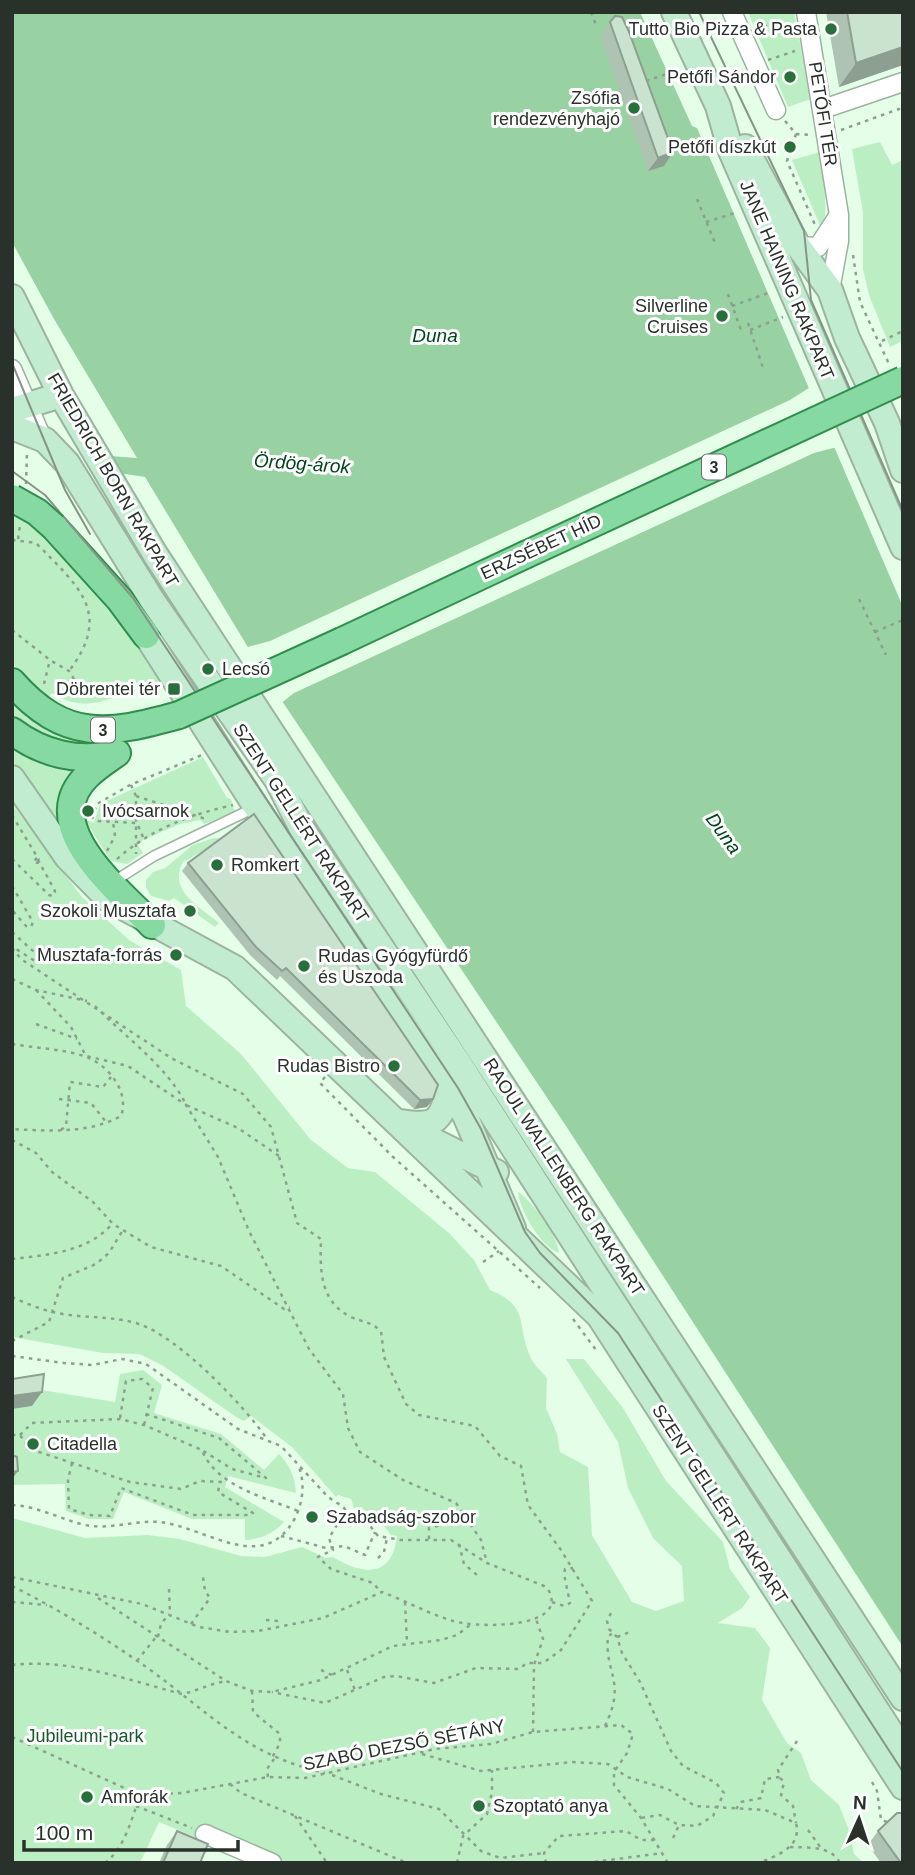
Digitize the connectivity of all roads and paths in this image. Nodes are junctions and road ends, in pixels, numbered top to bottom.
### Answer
1 (590, 12) edge
2 (674, 12) edge
3 (732, 12) edge
4 (806, 12) edge
5 (596, 25) dead end
6 (812, 45) junction
7 (755, 65) junction
8 (676, 71) dead end
9 (903, 82) edge
10 (640, 83) edge
11 (718, 106) junction
12 (822, 109) junction
13 (776, 110) joint
14 (903, 117) edge
15 (840, 131) dead end
16 (796, 134) junction
17 (820, 136) dead end
18 (697, 200) dead end
19 (745, 209) dead end
20 (839, 215) junction
21 (706, 222) junction
22 (816, 228) dead end
23 (715, 243) dead end
24 (798, 246) junction
25 (853, 253) dead end
26 (778, 289) dead end
27 (830, 290) junction
28 (728, 295) dead end
29 (12, 297) edge
30 (732, 306) junction
31 (788, 315) dead end
32 (748, 324) dead end
33 (750, 330) junction
34 (903, 331) edge
35 (742, 333) dead end
36 (882, 341) dead end
37 (12, 369) edge
38 (764, 370) dead end
39 (897, 375) edge
40 (61, 395) junction
41 (21, 407) edge
42 (12, 427) edge
43 (895, 427) edge
44 (42, 438) junction
45 (903, 445) edge
46 (903, 470) edge
47 (12, 498) edge
48 (12, 540) edge
49 (903, 547) edge
50 (859, 598) dead end
51 (903, 620) edge
52 (12, 630) edge
53 (875, 632) junction
54 (146, 635) joint
55 (886, 655) dead end
56 (222, 658) joint
57 (50, 660) junction
58 (69, 671) junction
59 (12, 682) edge
60 (82, 692) dead end
61 (47, 694) dead end
62 (180, 715) junction
63 (12, 731) edge
64 (117, 753) junction
65 (206, 753) dead end
66 (12, 778) edge
67 (131, 785) junction
68 (136, 796) junction
69 (249, 805) junction
70 (194, 814) junction
71 (12, 815) edge
72 (113, 822) junction
73 (137, 823) junction
74 (143, 837) junction
75 (136, 842) junction
76 (100, 858) dead end
77 (12, 859) edge
78 (136, 868) junction
79 (110, 875) junction
80 (12, 886) edge
81 (12, 910) edge
82 (152, 925) junction
83 (12, 932) edge
84 (12, 948) edge
85 (12, 979) edge
86 (36, 990) junction
87 (91, 1002) junction
88 (36, 1024) dead end
89 (77, 1040) junction
90 (12, 1044) edge
91 (86, 1056) junction
92 (328, 1073) dead end
93 (111, 1077) junction
94 (448, 1091) junction
95 (59, 1099) dead end
96 (68, 1099) junction
97 (186, 1105) junction
98 (397, 1121) junction
99 (107, 1123) junction
100 (12, 1129) edge
101 (61, 1130) junction
102 (12, 1140) edge
103 (279, 1156) junction
104 (489, 1169) junction
105 (548, 1204) junction
106 (113, 1224) junction
107 (123, 1230) junction
108 (508, 1244) junction
109 (12, 1259) edge
110 (483, 1262) dead end
111 (540, 1289) dead end
112 (12, 1297) edge
113 (290, 1307) junction
114 (565, 1312) dead end
115 (54, 1313) junction
116 (599, 1316) junction
117 (12, 1341) edge
118 (598, 1353) dead end
119 (12, 1356) edge
120 (146, 1414) junction
121 (120, 1419) junction
122 (144, 1424) junction
123 (12, 1435) edge
124 (20, 1435) junction
125 (267, 1439) junction
126 (202, 1450) junction
127 (72, 1463) junction
128 (298, 1464) junction
129 (226, 1481) junction
130 (220, 1482) junction
131 (12, 1505) edge
132 (346, 1510) junction
133 (298, 1511) junction
134 (441, 1525) dead end
135 (374, 1532) junction
136 (281, 1536) junction
137 (387, 1538) junction
138 (429, 1539) junction
139 (459, 1544) junction
140 (333, 1545) junction
141 (378, 1558) dead end
142 (488, 1563) junction
143 (573, 1568) junction
144 (477, 1574) dead end
145 (12, 1577) edge
146 (203, 1577) dead end
147 (12, 1586) edge
148 (169, 1589) dead end
149 (381, 1592) junction
150 (95, 1596) junction
151 (404, 1600) junction
152 (12, 1602) edge
153 (552, 1602) junction
154 (50, 1605) junction
155 (611, 1613) dead end
156 (169, 1614) junction
157 (536, 1618) junction
158 (266, 1620) dead end
159 (272, 1621) junction
160 (278, 1621) dead end
161 (191, 1623) junction
162 (471, 1624) junction
163 (273, 1629) junction
164 (630, 1632) dead end
165 (612, 1634) junction
166 (158, 1636) junction
167 (617, 1637) junction
168 (407, 1643) junction
169 (137, 1661) junction
170 (535, 1663) junction
171 (12, 1665) edge
172 (346, 1669) junction
173 (321, 1670) dead end
174 (332, 1675) junction
175 (226, 1681) junction
176 (355, 1690) junction
177 (252, 1691) junction
178 (272, 1692) junction
179 (182, 1694) junction
180 (903, 1698) edge
181 (605, 1726) junction
182 (533, 1732) junction
183 (12, 1737) edge
184 (799, 1738) dead end
185 (903, 1751) edge
186 (419, 1753) junction
187 (273, 1758) junction
188 (616, 1768) junction
189 (492, 1770) junction
190 (903, 1772) edge
191 (329, 1774) junction
192 (268, 1777) junction
193 (780, 1777) junction
194 (872, 1782) dead end
195 (230, 1784) junction
196 (903, 1787) edge
197 (140, 1795) junction
198 (136, 1807) junction
199 (715, 1808) junction
200 (736, 1809) junction
201 (295, 1816) junction
202 (641, 1818) junction
203 (881, 1820) junction
204 (796, 1823) junction
205 (679, 1825) junction
206 (881, 1826) edge
207 (897, 1827) edge
208 (808, 1830) dead end
209 (205, 1833) joint
210 (463, 1836) junction
211 (673, 1838) dead end
212 (654, 1840) junction
213 (790, 1847) junction
214 (821, 1849) junction
215 (544, 1853) junction
216 (663, 1853) junction
217 (105, 1863) edge
218 (272, 1863) edge
219 (327, 1863) edge
220 (407, 1863) edge
221 (457, 1863) edge
222 (546, 1863) edge
223 (586, 1863) edge
224 (668, 1863) edge
225 (760, 1863) edge
226 (840, 1863) edge

1 - 5 path
2 - 11 main road, JANE HAINING RAKPART
3 - 7 street
4 - 6 street, PETŐFI TÉR
6 - 7 path
6 - 12 street, PETŐFI TÉR
7 - 13 street
8 - 10 path
9 - 12 street
11 - 24 main road
11 - 49 main road, JANE HAINING RAKPART
12 - 20 street, PETŐFI TÉR
13 - 16 path, PETŐFI TÉR
14 - 15 path
16 - 17 path, PETŐFI TÉR
16 - 22 path
18 - 21 path
19 - 21 path
20 - 24 street
20 - 27 street, PETŐFI TÉR
21 - 23 path
24 - 27 main road
25 - 39 path
26 - 30 path
27 - 43 main road
28 - 30 path
29 - 40 main road, FRIEDRICH BORN RAKPART
30 - 35 path
31 - 33 path
32 - 33 path
33 - 38 path
34 - 36 path
37 - 41 street
39 - 62 main road, ERZSÉBET HÍD / 3, bridge
40 - 41 main road
40 - 56 main road, FRIEDRICH BORN RAKPART
41 - 44 street
42 - 44 main road, SZENT GELLÉRT RAKPART
43 - 45 main road
43 - 46 main road
44 - 105 main road, SZENT GELLÉRT RAKPART
47 - 54 main road, bridge
48 - 58 path
50 - 53 path
51 - 53 path
52 - 57 path
53 - 55 path
54 - 69 main road, SZENT GELLÉRT RAKPART
56 - 180 main road, RAOUL WALLENBERG RAKPART
57 - 58 path
57 - 61 path
58 - 60 path
59 - 62 main road, 3
62 - 64 main road, 3
63 - 64 main road, 3
64 - 79 main road
65 - 67 path
66 - 82 main road, SZENT GELLÉRT RAKPART
67 - 68 path
67 - 72 path
68 - 70 path
68 - 73 path
69 - 70 path
69 - 78 lane
69 - 94 main road, SZENT GELLÉRT RAKPART
70 - 74 path
71 - 77 path
72 - 73 path
72 - 76 path
73 - 74 path
73 - 75 path
74 - 75 path
75 - 78 path
75 - 79 path
78 - 79 lane
79 - 82 main road
80 - 81 path
82 - 98 main road, SZENT GELLÉRT RAKPART
83 - 84 path
84 - 87 path
85 - 86 path
86 - 87 path
86 - 89 path
87 - 97 path
87 - 103 path
88 - 89 path
89 - 91 path
90 - 91 path
91 - 93 path
91 - 97 path
92 - 108 path
93 - 96 path
93 - 99 path
94 - 98 main road
94 - 104 main road, SZENT GELLÉRT RAKPART
95 - 96 path
96 - 99 path
96 - 101 path
97 - 103 path
97 - 113 path
98 - 104 main road, SZENT GELLÉRT RAKPART
98 - 108 main road, SZENT GELLÉRT RAKPART
99 - 101 path
100 - 101 path
102 - 106 path
103 - 143 path
104 - 105 main road, SZENT GELLÉRT RAKPART
104 - 108 main road, SZENT GELLÉRT RAKPART
105 - 185 main road, SZENT GELLÉRT RAKPART
106 - 107 path
106 - 109 path
107 - 113 path
107 - 115 path
108 - 110 path
108 - 111 path
108 - 116 main road, SZENT GELLÉRT RAKPART
112 - 115 path
113 - 142 path
114 - 118 path
115 - 117 path
115 - 125 path
116 - 190 lane
116 - 196 main road, SZENT GELLÉRT RAKPART
119 - 125 path
120 - 121 path
120 - 122 path
120 - 126 path
121 - 122 path
121 - 124 path
122 - 126 path
123 - 124 path
124 - 127 path
125 - 128 path
126 - 129 path
127 - 130 path
127 - 130 path
128 - 132 path
128 - 133 path
129 - 130 path
129 - 133 path
131 - 136 path
132 - 135 path
132 - 140 path
133 - 136 path
134 - 138 path
135 - 137 path
135 - 140 path
136 - 140 path
137 - 138 path
137 - 141 path
138 - 139 path
139 - 142 path
139 - 144 path
140 - 149 path
142 - 153 path
143 - 153 path
143 - 170 path
145 - 150 path
146 - 161 path
147 - 154 path
148 - 156 path
149 - 151 path
149 - 163 path
150 - 156 path
150 - 166 path
151 - 162 path
151 - 168 path
152 - 154 path
153 - 157 path
154 - 169 path
155 - 165 path
156 - 161 path
156 - 166 path
157 - 162 path
157 - 170 path
158 - 159 path
159 - 160 path
159 - 163 path
161 - 163 path
162 - 168 path
164 - 167 path
165 - 167 path
165 - 181 path
166 - 169 path
166 - 175 path
167 - 199 path
168 - 172 path
169 - 179 path
170 - 176 path
170 - 182 path
171 - 179 path
172 - 174 path
172 - 176 path
173 - 174 path
174 - 178 path
175 - 177 path
175 - 179 path
176 - 178 path
177 - 178 path
177 - 187 path
179 - 187 path
181 - 182 path, SZABÓ DEZSŐ SÉTÁNY
181 - 188 path
182 - 186 path, SZABÓ DEZSŐ SÉTÁNY
183 - 197 path, SZABÓ DEZSŐ SÉTÁNY
184 - 193 path
186 - 189 path
186 - 191 path, SZABÓ DEZSŐ SÉTÁNY
187 - 191 path
187 - 192 path
188 - 189 path
188 - 199 path
188 - 202 path
189 - 210 path
191 - 192 path, SZABÓ DEZSŐ SÉTÁNY
191 - 210 path
192 - 195 path, SZABÓ DEZSŐ SÉTÁNY
193 - 200 path
193 - 204 path
194 - 203 path
195 - 197 path, SZABÓ DEZSŐ SÉTÁNY
195 - 201 path
197 - 198 path
198 - 209 path
198 - 217 path
199 - 200 path
199 - 205 path
200 - 204 path
201 - 219 path
201 - 220 path
202 - 205 path
202 - 212 path
203 - 206 path
203 - 207 path
204 - 213 path
205 - 211 path
208 - 214 path
209 - 218 street
210 - 215 path
210 - 221 path
212 - 215 path
212 - 216 path
213 - 214 path
213 - 225 path
214 - 226 path
215 - 222 path
216 - 223 path
216 - 224 path

